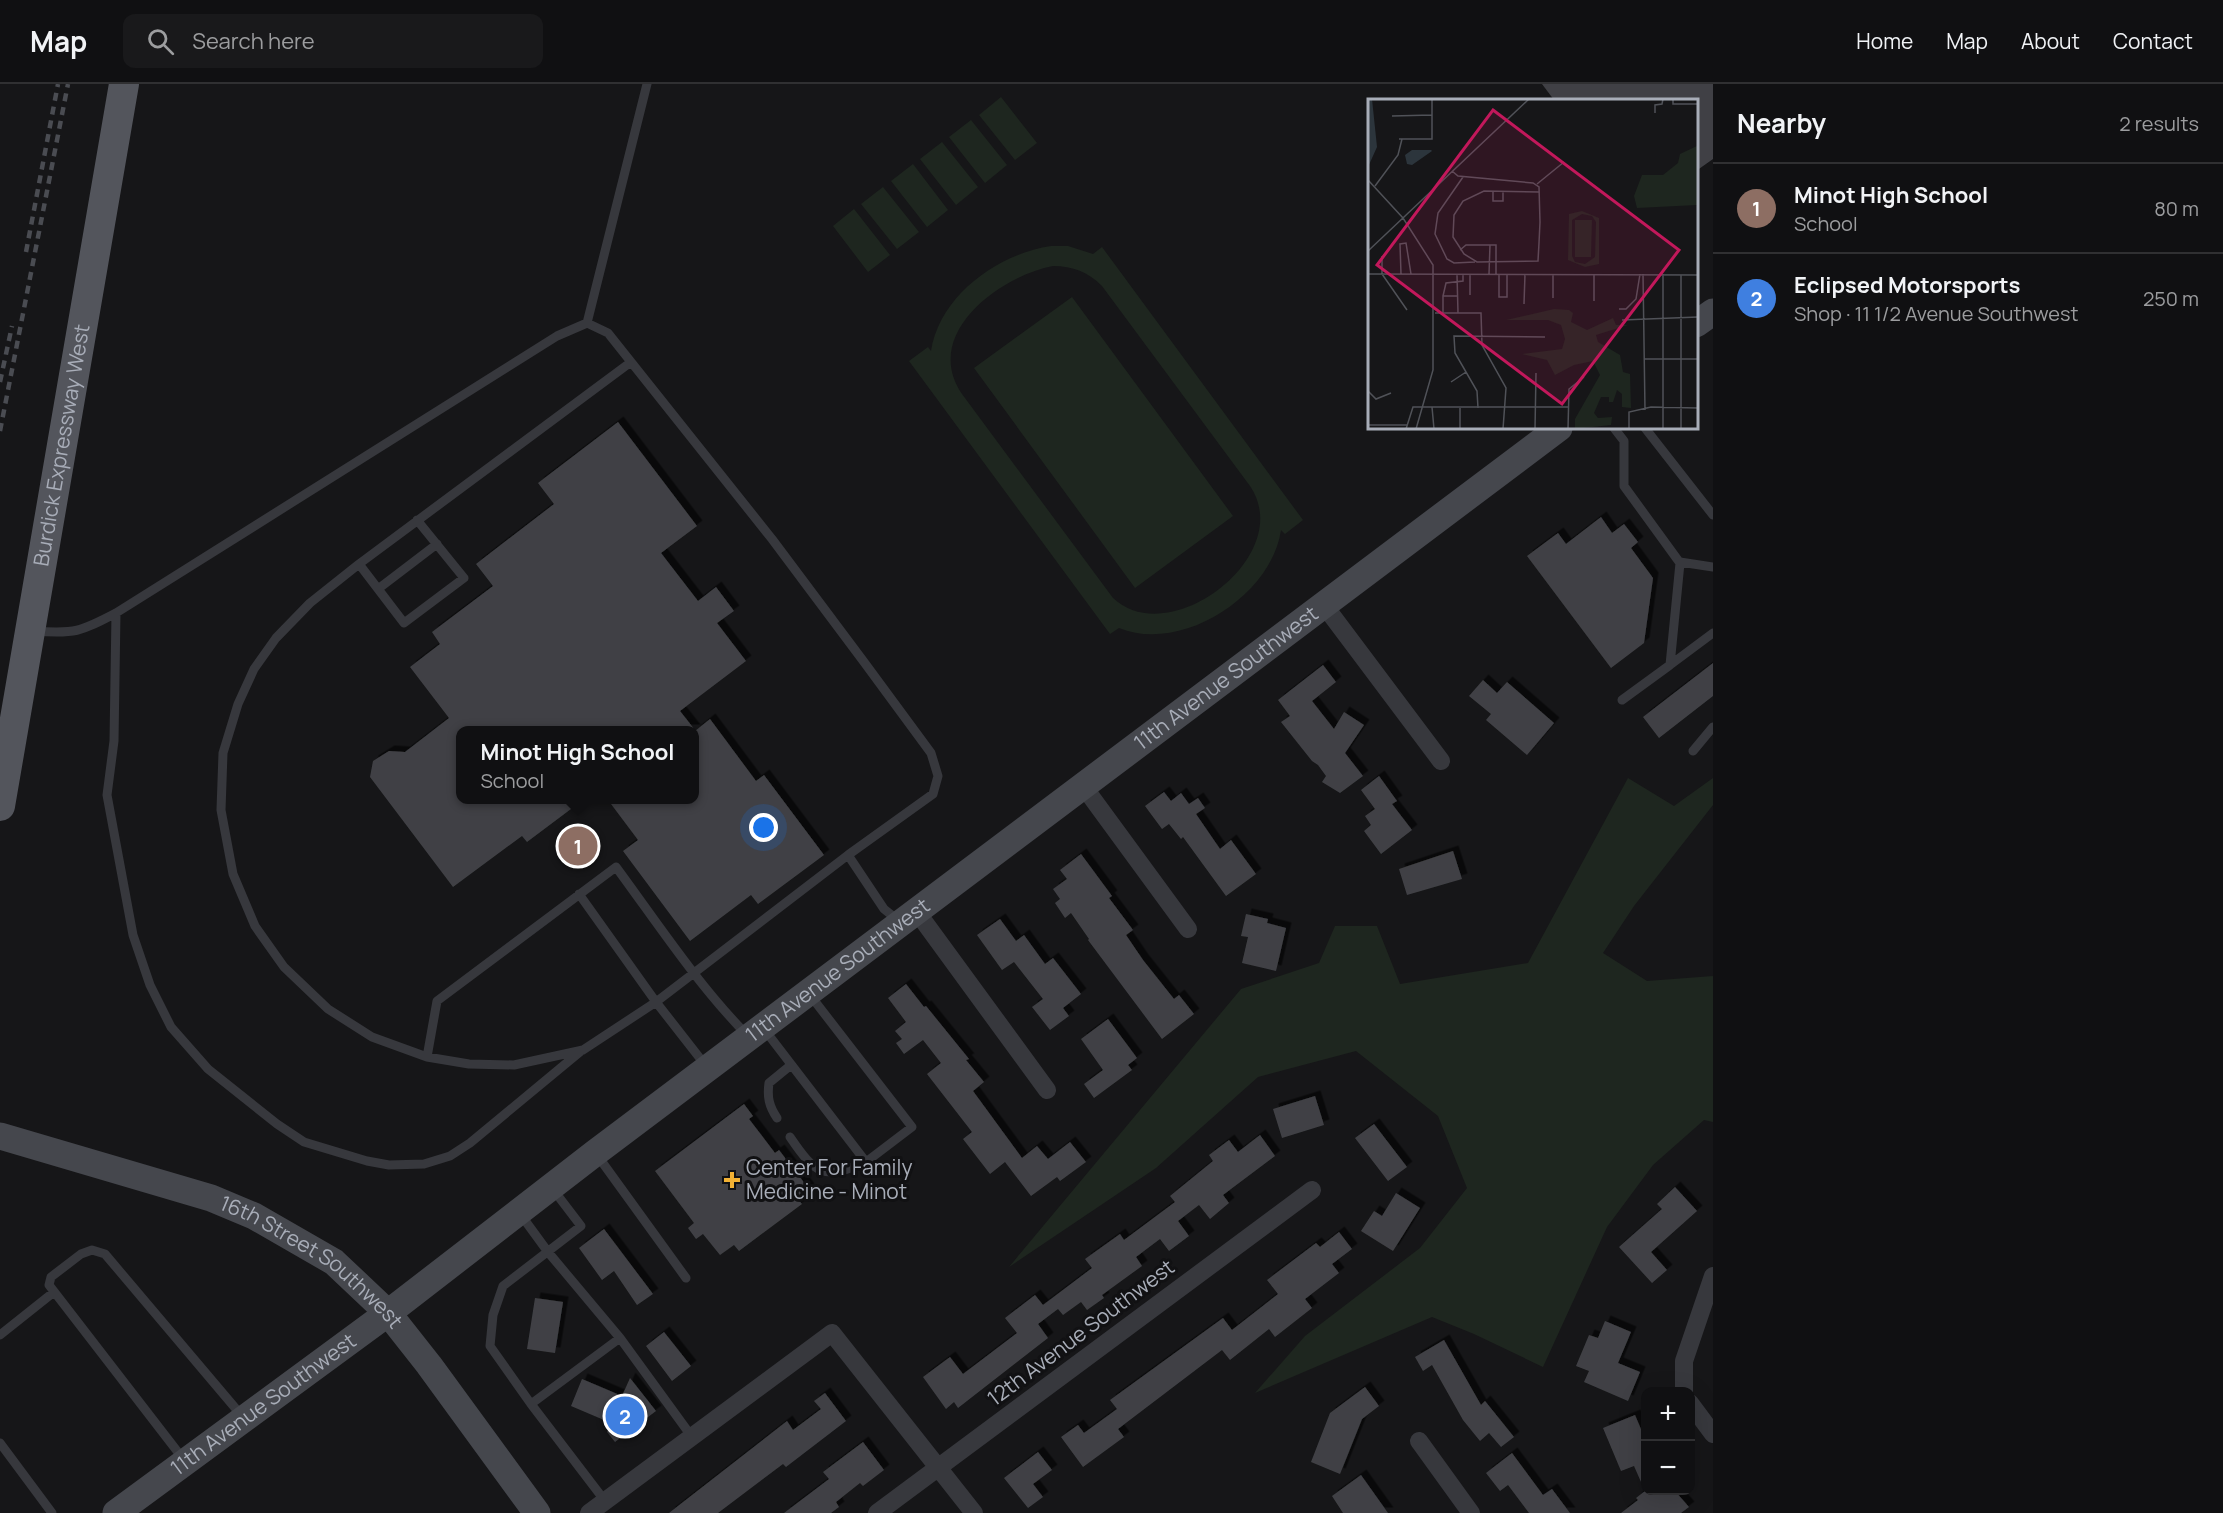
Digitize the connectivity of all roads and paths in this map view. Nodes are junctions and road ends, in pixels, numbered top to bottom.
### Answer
1 (124, 84) edge
2 (647, 84) edge
3 (1713, 312) edge
4 (1698, 323) edge
5 (586, 324) junction
6 (631, 362) junction
7 (1558, 429) edge
8 (1615, 429) edge
9 (1646, 429) edge
10 (1713, 515) edge
11 (417, 520) junction
12 (437, 544) junction
13 (1680, 562) junction
14 (359, 564) junction
15 (1713, 567) edge
16 (378, 589) junction
17 (1324, 605) junction
18 (116, 613) junction
19 (29, 630) junction
20 (1713, 633) edge
21 (1670, 665) junction
22 (1622, 700) dead end
23 (1713, 727) edge
24 (1693, 751) dead end
25 (1441, 761) dead end
26 (1084, 786) junction
27 (0, 806) edge
28 (848, 855) junction
29 (579, 894) junction
30 (909, 917) junction
31 (1188, 929) dead end
32 (694, 972) junction
33 (808, 993) junction
34 (656, 1002) junction
35 (756, 1033) junction
36 (583, 1050) junction
37 (427, 1057) junction
38 (791, 1065) junction
39 (708, 1069) junction
40 (1047, 1090) dead end
41 (777, 1118) dead end
42 (0, 1136) edge
43 (790, 1137) dead end
44 (595, 1153) junction
45 (866, 1162) junction
46 (552, 1188) junction
47 (1312, 1190) dead end
48 (520, 1213) junction
49 (548, 1252) junction
50 (1713, 1276) edge
51 (686, 1278) dead end
52 (54, 1293) junction
53 (388, 1313) junction
54 (0, 1335) edge
55 (620, 1338) junction
56 (1684, 1387) edge
57 (531, 1404) junction
58 (1695, 1410) edge
59 (244, 1418) junction
60 (1713, 1434) edge
61 (692, 1437) junction
62 (1419, 1441) dead end
63 (0, 1443) edge
64 (186, 1462) junction
65 (938, 1468) junction
66 (605, 1502) junction
67 (52, 1513) edge
68 (116, 1513) edge
69 (537, 1513) edge
70 (589, 1513) edge
71 (877, 1513) edge
72 (974, 1513) edge
73 (1471, 1513) edge

1 - 19 main road, Burdick Expressway West
2 - 5 lane
3 - 4 street
5 - 6 lane
5 - 18 lane
6 - 11 lane
6 - 28 lane
7 - 17 street, 11th Avenue Southwest
8 - 13 lane
9 - 10 lane
11 - 12 lane
11 - 14 lane
12 - 16 lane
12 - 16 lane
13 - 15 lane
13 - 21 lane
14 - 16 lane
14 - 37 lane
17 - 25 street
17 - 26 street, 11th Avenue Southwest
18 - 19 lane
18 - 36 lane
19 - 27 main road, Burdick Expressway West
20 - 21 lane
21 - 22 lane
23 - 24 lane
26 - 30 street, 11th Avenue Southwest
26 - 31 street
28 - 30 lane
28 - 32 lane
29 - 32 lane
29 - 34 lane
29 - 37 lane
30 - 33 street, 11th Avenue Southwest
30 - 40 street
32 - 34 lane
32 - 35 lane
33 - 35 street, 11th Avenue Southwest
33 - 45 lane
34 - 36 lane
34 - 39 lane
35 - 38 lane
35 - 39 street, 11th Avenue Southwest
36 - 37 lane
38 - 41 lane
38 - 45 lane
39 - 44 street, 11th Avenue Southwest
42 - 53 street, 16th Street Southwest
43 - 45 lane
44 - 46 street, 11th Avenue Southwest
44 - 51 lane
46 - 48 street, 11th Avenue Southwest
46 - 49 lane
47 - 65 street, 12th Avenue Southwest
48 - 49 lane
48 - 53 street, 11th Avenue Southwest
49 - 55 lane
49 - 57 lane
50 - 56 street
52 - 54 lane
52 - 59 lane
52 - 64 lane
53 - 59 street, 11th Avenue Southwest
53 - 69 street, 16th Street Southwest
55 - 57 lane
55 - 61 lane
57 - 66 lane
58 - 60 street
59 - 64 street, 11th Avenue Southwest
61 - 65 street
61 - 66 street
62 - 73 street
63 - 67 lane
64 - 68 street, 11th Avenue Southwest
65 - 71 street, 12th Avenue Southwest
65 - 72 street
66 - 70 street

